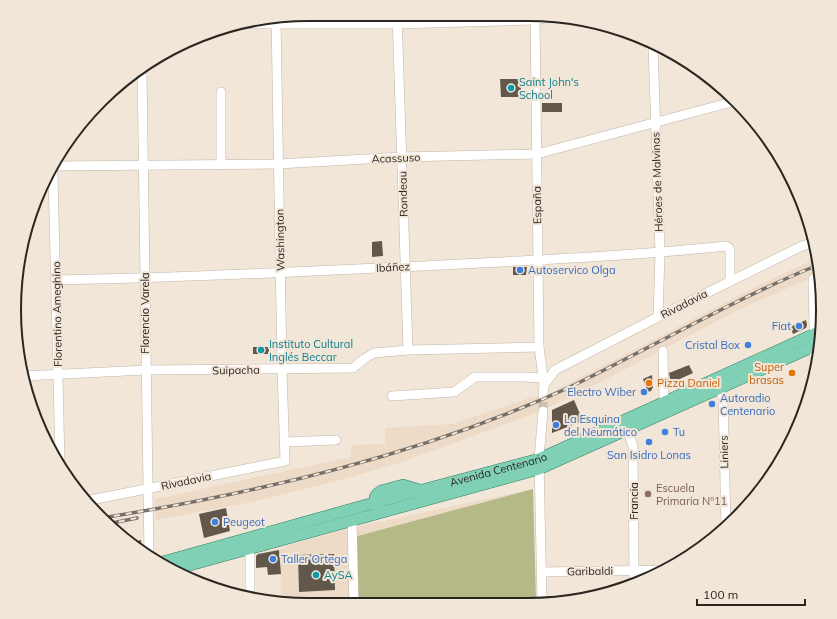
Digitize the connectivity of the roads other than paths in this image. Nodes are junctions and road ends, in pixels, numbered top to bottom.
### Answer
1 (397, 21) edge
2 (535, 21) edge
3 (276, 23) edge
4 (653, 50) edge
5 (142, 75) edge
6 (221, 92) dead end
7 (729, 103) edge
8 (655, 122) junction
9 (536, 154) junction
10 (402, 157) junction
11 (221, 164) junction
12 (278, 164) junction
13 (143, 165) junction
14 (59, 167) edge
15 (53, 178) edge
16 (808, 244) edge
17 (660, 253) junction
18 (538, 260) junction
19 (405, 266) junction
20 (280, 273) junction
21 (145, 279) junction
22 (813, 279) dead end
23 (56, 280) junction
24 (730, 281) junction
25 (658, 317) junction
26 (816, 318) edge
27 (814, 340) edge
28 (539, 347) junction
29 (408, 350) junction
30 (663, 351) dead end
31 (542, 363) junction
32 (282, 369) junction
33 (146, 370) junction
34 (555, 370) junction
35 (58, 375) junction
36 (29, 376) edge
37 (543, 381) junction
38 (718, 383) junction
39 (392, 396) dead end
40 (543, 396) tunnel mouth
41 (664, 402) junction
42 (543, 411) tunnel mouth
43 (626, 425) junction
44 (336, 440) dead end
45 (285, 442) junction
46 (60, 454) edge
47 (286, 461) joint
48 (540, 464) junction
49 (147, 489) junction
50 (93, 500) edge
51 (378, 508) junction
52 (726, 519) edge
53 (352, 521) junction
54 (246, 544) junction
55 (149, 549) edge
56 (169, 561) edge
57 (180, 567) edge
58 (634, 570) junction
59 (651, 570) edge
60 (542, 572) junction
61 (634, 578) edge
62 (250, 591) edge
63 (542, 597) edge
64 (354, 598) edge

1 - 10 street, Rondeau
2 - 9 street, España
3 - 12 street, Washington
4 - 8 street, Héroes de Malvinas
5 - 13 street, Florencio Varela
6 - 11 street
7 - 8 street, Acassuso
8 - 9 street, Acassuso
8 - 17 street, Héroes de Malvinas
9 - 10 street, Acassuso
9 - 18 street, España
10 - 12 street, Acassuso
10 - 19 street, Rondeau
11 - 12 street, Acassuso
11 - 13 street, Acassuso
12 - 20 street, Washington
13 - 14 street, Acassuso
13 - 21 street, Florencio Varela
15 - 23 street, Florentino Ameghino
16 - 24 street, Rivadavia
17 - 18 street, Ibáñez
17 - 24 street, Ibáñez
17 - 25 street, Héroes de Malvinas
18 - 19 street, Ibáñez
18 - 28 street, España
19 - 20 street, Ibáñez
19 - 29 street, Rondeau
20 - 21 street, Ibáñez
20 - 32 street, Washington
21 - 23 street, Ibáñez
21 - 33 street, Florencio Varela
22 - 26 street
23 - 35 street, Florentino Ameghino
24 - 25 street, Rivadavia
25 - 34 street, Rivadavia
27 - 38 main road, Avenida Centenario
28 - 29 street, Suipacha
28 - 31 street, España
29 - 32 street, Suipacha
30 - 41 street
31 - 34 street
31 - 37 street, España
32 - 33 street, Suipacha
32 - 45 street, Washington
33 - 35 street, Suipacha
33 - 49 street, Florencio Varela
34 - 37 street, Rivadavia
35 - 36 street, Suipacha
35 - 46 street, Florentino Ameghino
37 - 39 street
37 - 40 street, España
38 - 41 main road, Avenida Centenario
38 - 43 main road, Avenida Centenario
38 - 52 street, Liniers
41 - 43 main road, Avenida Centenario
42 - 48 street
43 - 48 main road, Avenida Centenario
43 - 58 street, Francia
44 - 45 street
45 - 47 street, Washington
47 - 49 street, Rivadavia
48 - 51 main road, Avenida Centenario
48 - 51 main road, Avenida Centenario
48 - 60 street
49 - 50 street, Rivadavia
49 - 55 street, Florencio Varela
51 - 53 main road, Avenida Centenario
51 - 54 main road, Avenida Centenario
53 - 54 main road, Avenida Centenario
53 - 64 street
54 - 56 main road, Avenida Centenario
54 - 57 main road, Avenida Centenario
54 - 62 street
58 - 59 street, Garibaldi
58 - 60 street, Garibaldi
58 - 61 street, Francia
60 - 63 street

